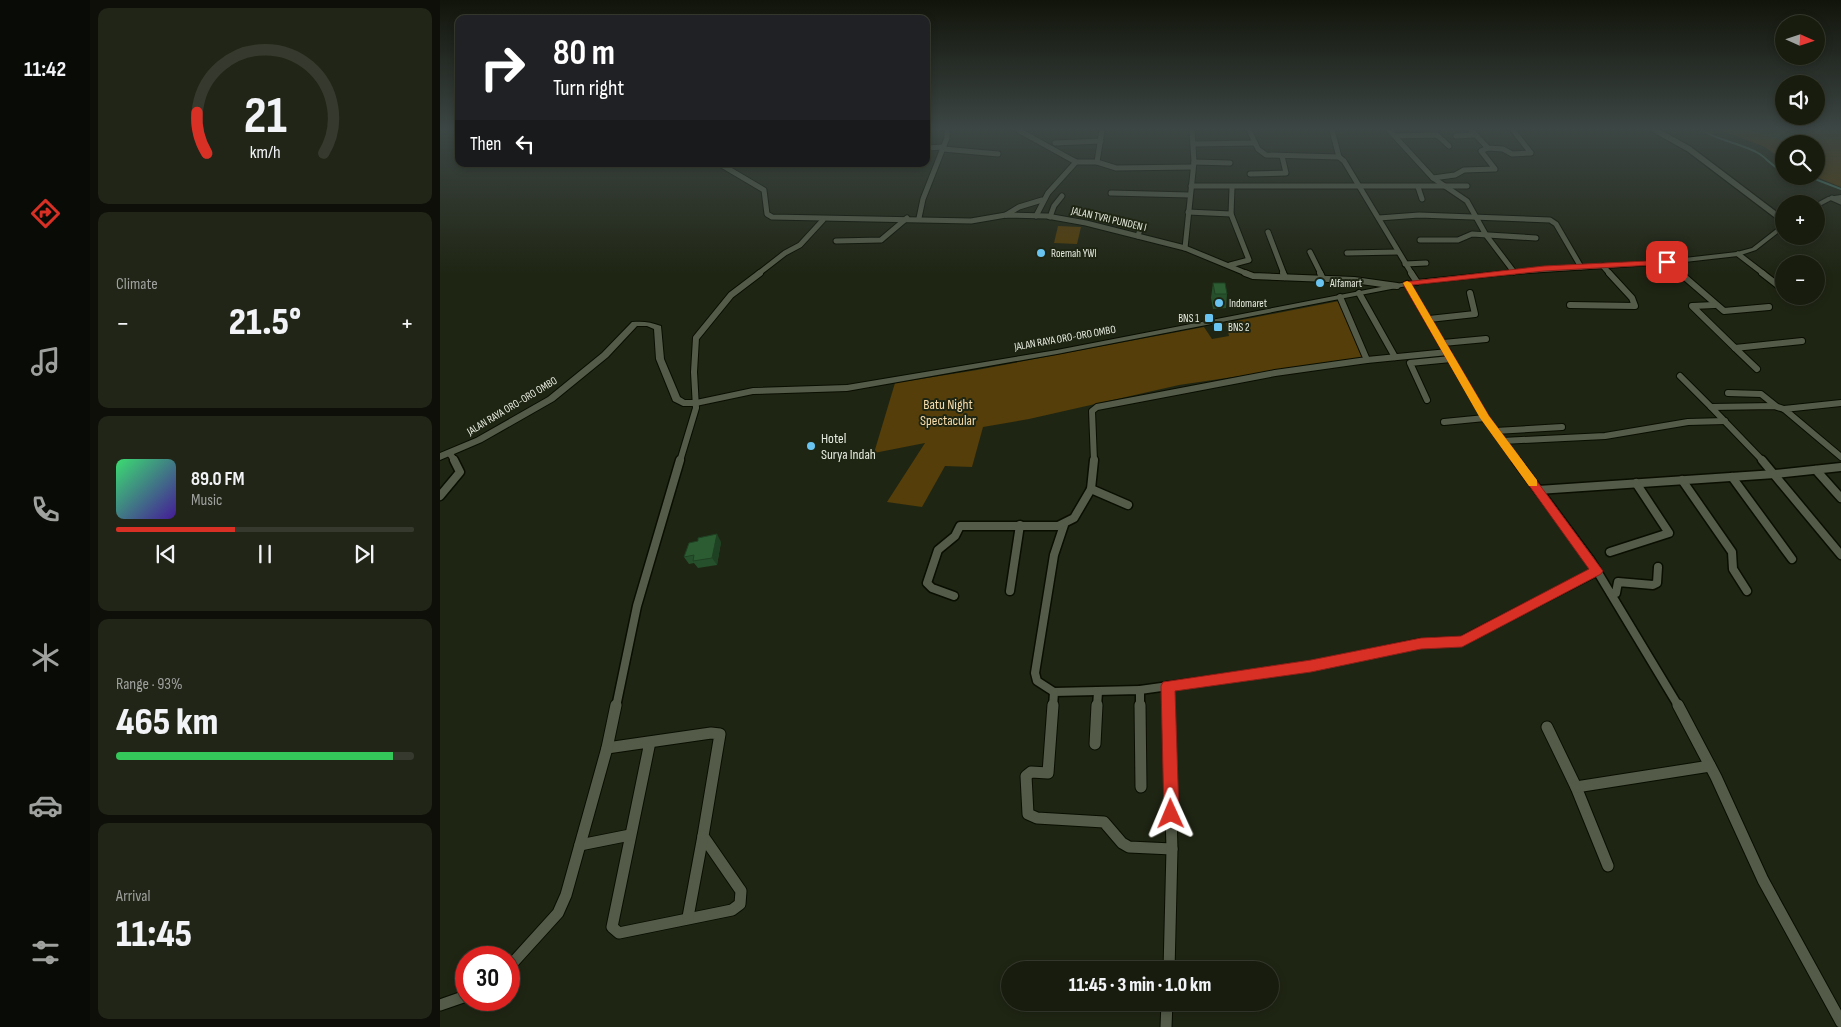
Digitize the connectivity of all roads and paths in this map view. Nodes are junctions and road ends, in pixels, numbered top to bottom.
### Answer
1 (742, 178) edge
2 (931, 178) edge
3 (1060, 178) edge
4 (1192, 178) edge
5 (1355, 178) edge
6 (1433, 178) edge
7 (1729, 178) edge
8 (1733, 178) edge
9 (1191, 186) junction
10 (1467, 186) dead end
11 (1360, 187) junction
12 (1418, 187) junction
13 (1444, 187) junction
14 (1232, 188) junction
15 (1111, 193) dead end
16 (1189, 195) junction
17 (1062, 196) dead end
18 (1841, 196) edge
19 (1832, 198) junction
20 (1422, 199) dead end
21 (1042, 200) junction
22 (1825, 202) edge
23 (1841, 202) edge
24 (1775, 209) edge
25 (1188, 212) junction
26 (1231, 214) junction
27 (1775, 214) edge
28 (1006, 215) junction
29 (1036, 216) junction
30 (1475, 216) junction
31 (1050, 217) junction
32 (907, 218) junction
33 (919, 218) junction
34 (1379, 218) junction
35 (823, 220) junction
36 (1124, 222) dead end
37 (1268, 232) dead end
38 (1775, 232) edge
39 (1486, 235) junction
40 (1138, 236) junction
41 (1536, 238) dead end
42 (1420, 240) dead end
43 (836, 241) dead end
44 (1185, 248) junction
45 (1310, 252) dead end
46 (1398, 252) junction
47 (1347, 254) dead end
48 (1738, 254) junction
49 (1667, 262) junction
50 (1426, 263) dead end
51 (1405, 264) junction
52 (1230, 265) junction
53 (1603, 266) junction
54 (1581, 267) junction
55 (1514, 272) junction
56 (1285, 277) junction
57 (1323, 279) junction
58 (1371, 282) junction
59 (1417, 282) junction
60 (1775, 283) edge
61 (1407, 284) junction
62 (1396, 286) junction
63 (1375, 290) junction
64 (1359, 293) junction
65 (1470, 293) dead end
66 (1340, 297) junction
67 (1570, 304) dead end
68 (1715, 304) junction
69 (1768, 307) dead end
70 (1429, 319) junction
71 (1486, 339) dead end
72 (1802, 341) dead end
73 (1443, 343) junction
74 (1735, 348) junction
75 (1450, 355) junction
76 (1395, 357) junction
77 (1367, 360) junction
78 (1757, 370) dead end
79 (1680, 376) dead end
80 (1728, 393) dead end
81 (1427, 400) dead end
82 (696, 403) junction
83 (1841, 403) edge
84 (1711, 406) junction
85 (1776, 406) junction
86 (1784, 408) junction
87 (1485, 418) junction
88 (1725, 421) junction
89 (1444, 422) dead end
90 (1562, 427) dead end
91 (1495, 431) junction
92 (1502, 441) junction
93 (450, 454) junction
94 (1841, 457) edge
95 (440, 458) edge
96 (1841, 467) edge
97 (1816, 470) junction
98 (1775, 474) junction
99 (1732, 477) junction
100 (1682, 480) junction
101 (1636, 483) junction
102 (1091, 489) junction
103 (1538, 490) junction
104 (440, 496) edge
105 (1841, 498) edge
106 (1128, 505) dead end
107 (1064, 524) junction
108 (1020, 525) junction
109 (1610, 552) dead end
110 (1841, 555) edge
111 (1792, 559) dead end
112 (1658, 568) dead end
113 (1597, 571) junction
114 (1010, 591) dead end
115 (1747, 591) dead end
116 (1611, 593) junction
117 (954, 596) dead end
118 (1168, 686) junction
119 (1140, 690) junction
120 (1054, 692) junction
121 (1098, 692) junction
122 (1547, 727) dead end
123 (650, 742) junction
124 (1095, 744) dead end
125 (607, 748) junction
126 (1710, 766) junction
127 (1141, 786) dead end
128 (1576, 787) junction
129 (630, 834) junction
130 (703, 836) junction
131 (580, 845) junction
132 (1172, 849) junction
133 (1608, 866) dead end
134 (688, 918) junction
135 (520, 955) edge
136 (1169, 961) edge
137 (455, 1000) edge
138 (440, 1005) edge
139 (1167, 1011) edge
140 (1841, 1022) edge
141 (1166, 1027) edge

1 - 35 street, JALAN TVRI PUNDEN I
2 - 33 street
3 - 21 street
4 - 9 street
5 - 11 street
6 - 13 street
7 - 27 street
8 - 24 street
9 - 14 street
9 - 16 street
10 - 13 street
11 - 12 street
11 - 14 street
11 - 34 street
12 - 13 street
12 - 20 street
13 - 30 street
14 - 26 street
15 - 16 street
16 - 25 street
17 - 31 street
18 - 19 main road
19 - 22 main road
19 - 23 street
21 - 28 street
21 - 29 street
25 - 26 street
25 - 44 street
26 - 52 street
28 - 29 street, JALAN TVRI PUNDEN I
28 - 33 street, JALAN TVRI PUNDEN I
29 - 31 street, JALAN TVRI PUNDEN I
30 - 34 street
30 - 39 street
30 - 54 street
31 - 40 street, JALAN TVRI PUNDEN I
32 - 33 street, JALAN TVRI PUNDEN I
32 - 35 street, JALAN TVRI PUNDEN I
32 - 43 street
34 - 46 street
35 - 82 street
36 - 40 street
37 - 56 street
38 - 48 main road, JALAN RAYA ORO-ORO OMBO
39 - 41 street
39 - 42 street
39 - 55 street
40 - 44 street, JALAN TVRI PUNDEN I
44 - 52 street, JALAN TVRI PUNDEN I
45 - 57 street
46 - 47 street
46 - 51 street
48 - 49 main road, JALAN RAYA ORO-ORO OMBO
48 - 60 street
49 - 53 main road, JALAN RAYA ORO-ORO OMBO
49 - 68 street
50 - 51 street
51 - 59 street
52 - 56 street, JALAN TVRI PUNDEN I
53 - 54 main road, JALAN RAYA ORO-ORO OMBO
53 - 67 street
54 - 55 main road, JALAN RAYA ORO-ORO OMBO
55 - 59 main road, JALAN RAYA ORO-ORO OMBO
56 - 57 street, JALAN TVRI PUNDEN I
57 - 58 street, JALAN TVRI PUNDEN I
58 - 62 street, JALAN TVRI PUNDEN I
58 - 63 street
59 - 61 main road, JALAN RAYA ORO-ORO OMBO
61 - 62 main road, JALAN RAYA ORO-ORO OMBO
61 - 70 street
62 - 63 main road, JALAN RAYA ORO-ORO OMBO
63 - 64 main road, JALAN RAYA ORO-ORO OMBO
64 - 66 main road, JALAN RAYA ORO-ORO OMBO
64 - 76 street
65 - 70 street
66 - 77 street
66 - 82 main road, JALAN RAYA ORO-ORO OMBO
68 - 69 street
68 - 74 street
70 - 73 street
71 - 73 street
72 - 74 street
73 - 75 street
74 - 78 street
75 - 76 street
75 - 81 street
75 - 87 street
76 - 77 street
77 - 102 street
79 - 84 street
80 - 85 street
82 - 93 main road, JALAN RAYA ORO-ORO OMBO
82 - 125 street
83 - 86 street
84 - 85 street
84 - 88 street
85 - 86 street
86 - 94 street
87 - 89 street
87 - 91 street
88 - 92 street
88 - 98 street
90 - 91 street
91 - 92 street
92 - 103 street
93 - 95 main road, JALAN RAYA ORO-ORO OMBO
93 - 104 street
96 - 97 street
97 - 98 street
97 - 105 street
98 - 99 street
98 - 110 street
99 - 100 street
99 - 111 street
100 - 101 street
100 - 115 street
101 - 103 street
101 - 109 street
102 - 106 street
102 - 107 street
103 - 113 street
107 - 108 street
107 - 120 street
108 - 114 street
108 - 117 street
112 - 116 street
113 - 116 street
113 - 118 street
116 - 126 street
118 - 119 street
118 - 132 street
119 - 121 street
119 - 127 street
120 - 121 street
120 - 132 street
121 - 124 street
122 - 128 street
123 - 125 street
123 - 129 street
123 - 130 street
125 - 131 street
126 - 128 street
126 - 140 street
128 - 133 street
129 - 131 street
129 - 134 street
130 - 134 street
130 - 134 street
131 - 135 street
132 - 136 street
137 - 138 street
139 - 141 street

